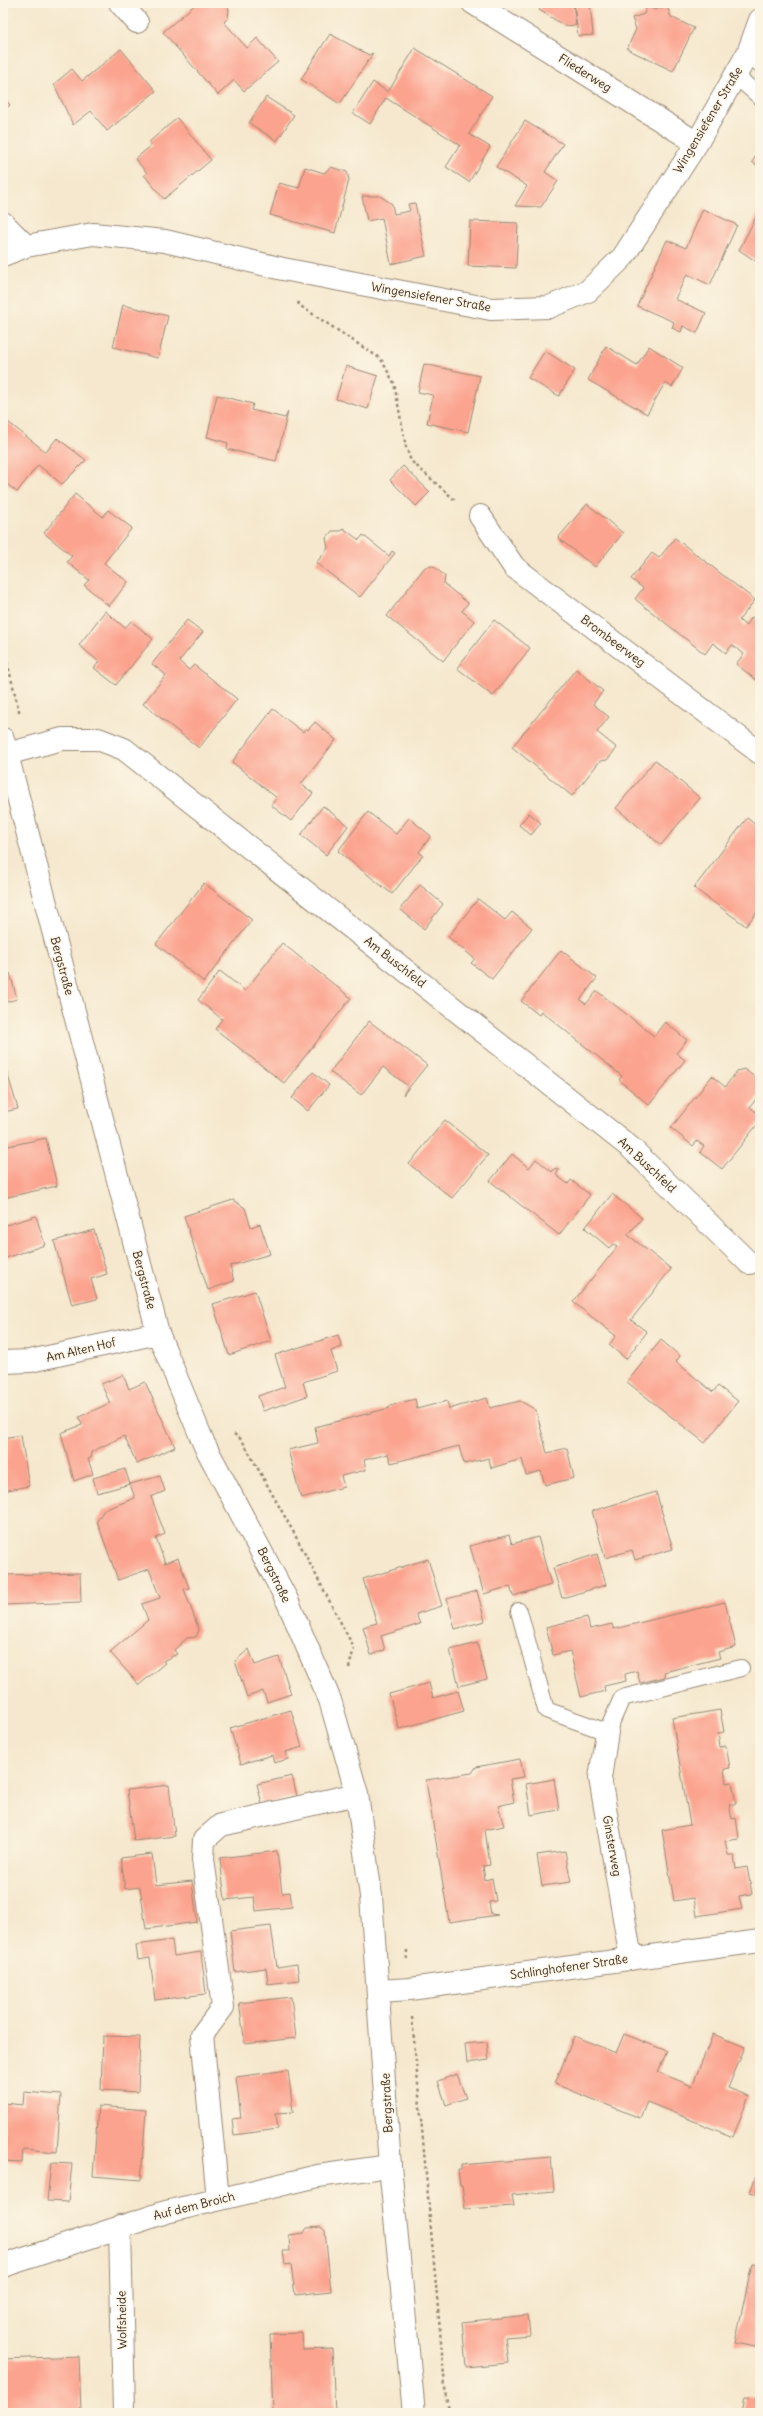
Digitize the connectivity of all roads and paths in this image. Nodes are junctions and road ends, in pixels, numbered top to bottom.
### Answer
1 (120, 3) edge
2 (473, 3) edge
3 (760, 20) edge
4 (137, 22) dead end
5 (754, 59) edge
6 (735, 76) junction
7 (760, 97) edge
8 (697, 142) junction
9 (3, 223) edge
10 (26, 246) junction
11 (3, 255) edge
12 (299, 305) dead end
13 (480, 516) joint
14 (5, 747) edge
15 (760, 753) edge
16 (749, 1263) dead end
17 (158, 1333) junction
18 (3, 1362) edge
19 (519, 1611) dead end
20 (741, 1668) dead end
21 (607, 1732) junction
22 (357, 1794) junction
23 (760, 1941) edge
24 (630, 1959) junction
25 (379, 1991) junction
26 (390, 2166) junction
27 (218, 2199) junction
28 (120, 2226) junction
29 (3, 2266) edge
30 (124, 2413) edge
31 (414, 2413) edge

1 - 4 street
2 - 8 street, Fliederweg
3 - 5 street, Wingensiefener Straße
5 - 6 street, Wingensiefener Straße
6 - 7 lane
6 - 8 street, Wingensiefener Straße
8 - 10 street, Wingensiefener Straße
9 - 10 street
10 - 11 street, Wingensiefener Straße
12 - 13 path
13 - 15 street, Brombeerweg
14 - 16 street, Am Buschfeld
14 - 17 street, Bergstraße
17 - 18 street, Am Alten Hof
17 - 22 street, Bergstraße
19 - 21 lane
20 - 21 lane
21 - 24 street, Ginsterweg
22 - 25 street, Bergstraße
22 - 27 street
23 - 24 street, Schlinghofener Straße
24 - 25 street, Schlinghofener Straße
25 - 26 street, Bergstraße
26 - 27 street, Auf dem Broich
26 - 31 street, Bergstraße
27 - 28 street, Auf dem Broich
28 - 29 street, Auf dem Broich
28 - 30 street, Wolfsheide

